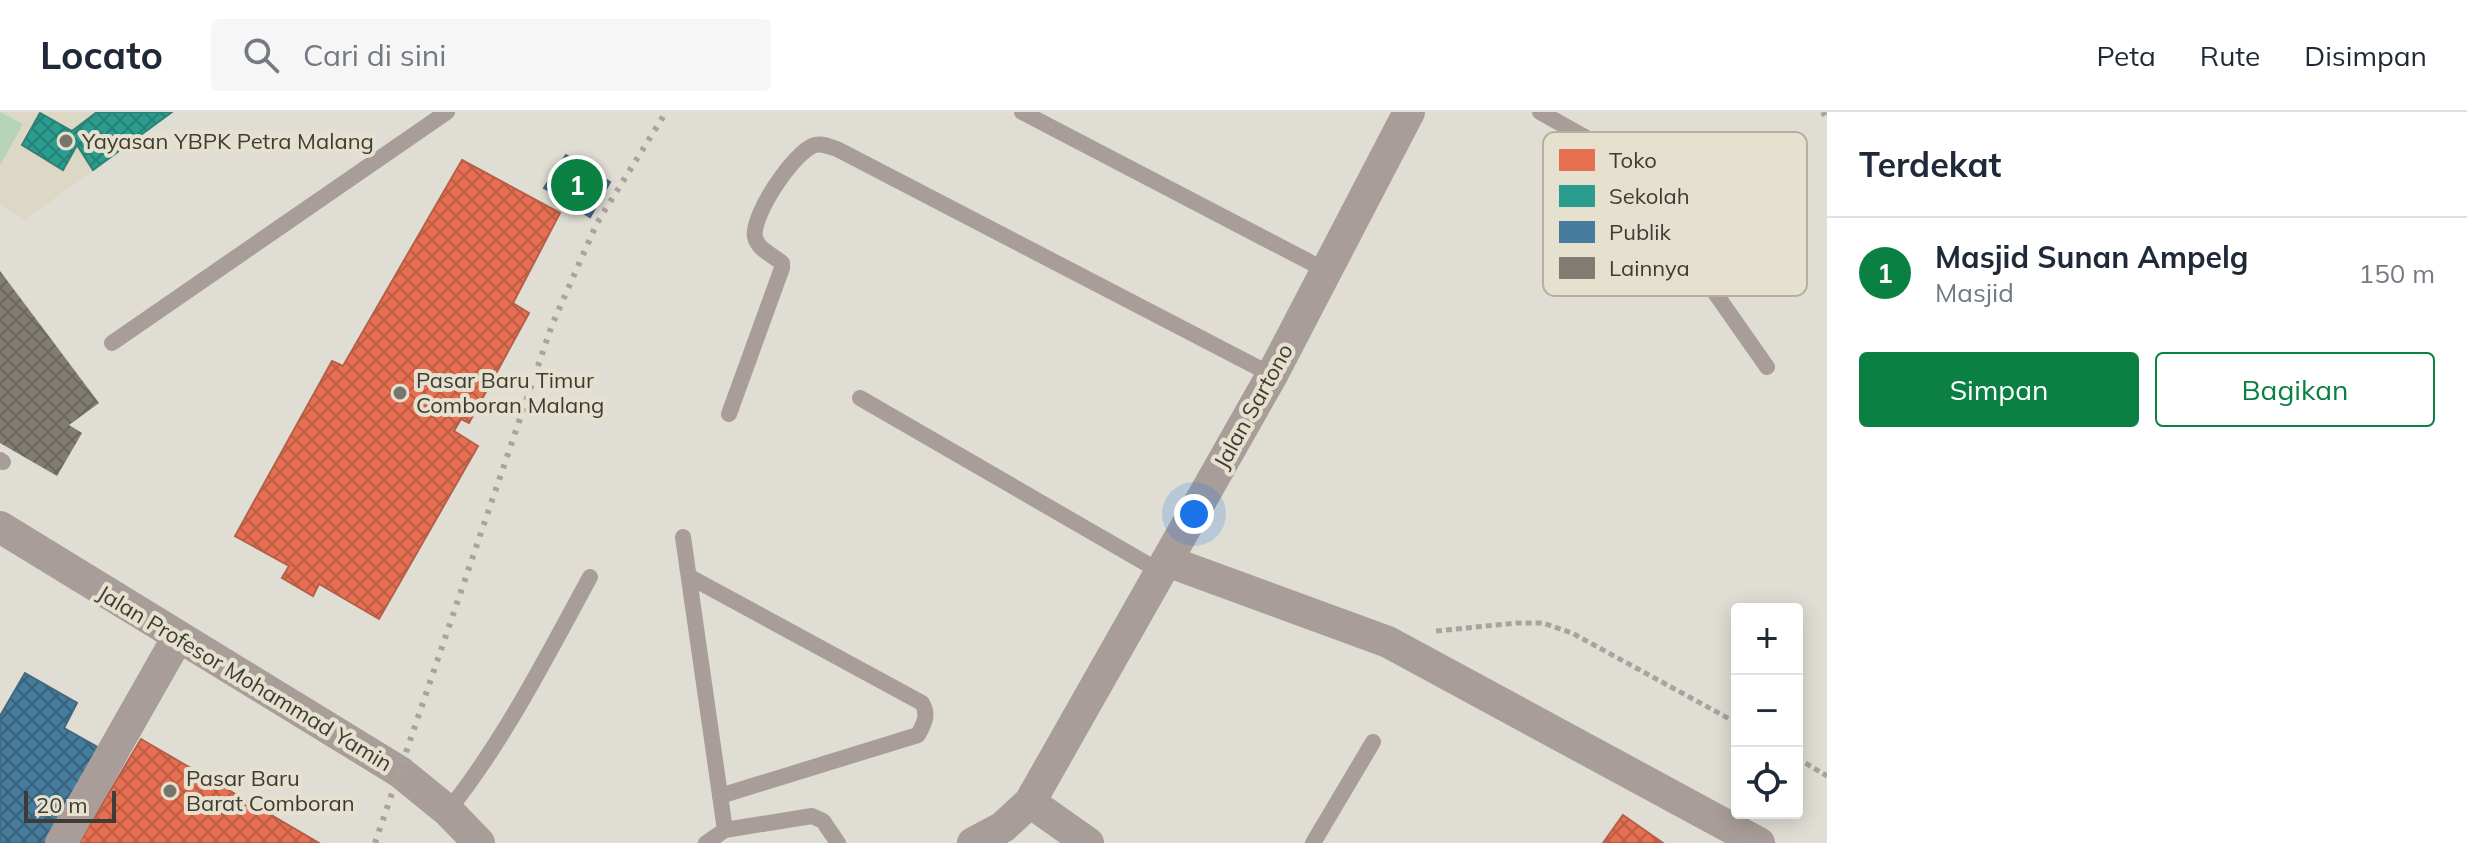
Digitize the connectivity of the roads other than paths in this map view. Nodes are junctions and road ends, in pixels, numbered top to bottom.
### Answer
1 (447, 112) edge
2 (1022, 112) edge
3 (1409, 112) edge
4 (1540, 112) edge
5 (1576, 132) edge
6 (1325, 270) junction
7 (1717, 296) edge
8 (112, 343) dead end
9 (1767, 367) dead end
10 (1272, 375) junction
11 (860, 398) dead end
12 (729, 414) dead end
13 (0, 527) edge
14 (683, 537) dead end
15 (1164, 567) junction
16 (590, 577) dead end
17 (690, 577) junction
18 (178, 637) junction
19 (1373, 742) dead end
20 (720, 796) junction
21 (1030, 802) junction
22 (448, 811) junction
23 (725, 830) junction
24 (61, 843) edge
25 (450, 843) edge
26 (479, 843) edge
27 (706, 843) edge
28 (838, 843) edge
29 (973, 843) edge
30 (1088, 843) edge
31 (1313, 843) edge
32 (1759, 843) edge

1 - 8 lane
2 - 6 lane
3 - 6 street, Jalan Sartono
4 - 5 lane
6 - 10 street, Jalan Sartono
7 - 9 lane
10 - 12 lane
10 - 15 street, Jalan Sartono
11 - 15 lane
13 - 18 street, Jalan Profesor Mohammad Yamin
14 - 17 lane
15 - 21 street, Jalan Sartono
15 - 32 street
16 - 22 lane
17 - 20 lane
17 - 20 lane
18 - 22 street, Jalan Profesor Mohammad Yamin
18 - 24 street
19 - 31 lane
20 - 23 lane
21 - 29 street, Jalan Sartono
21 - 30 street
22 - 25 street
22 - 26 street, Jalan Profesor Mohammad Yamin
23 - 27 lane
23 - 28 lane

